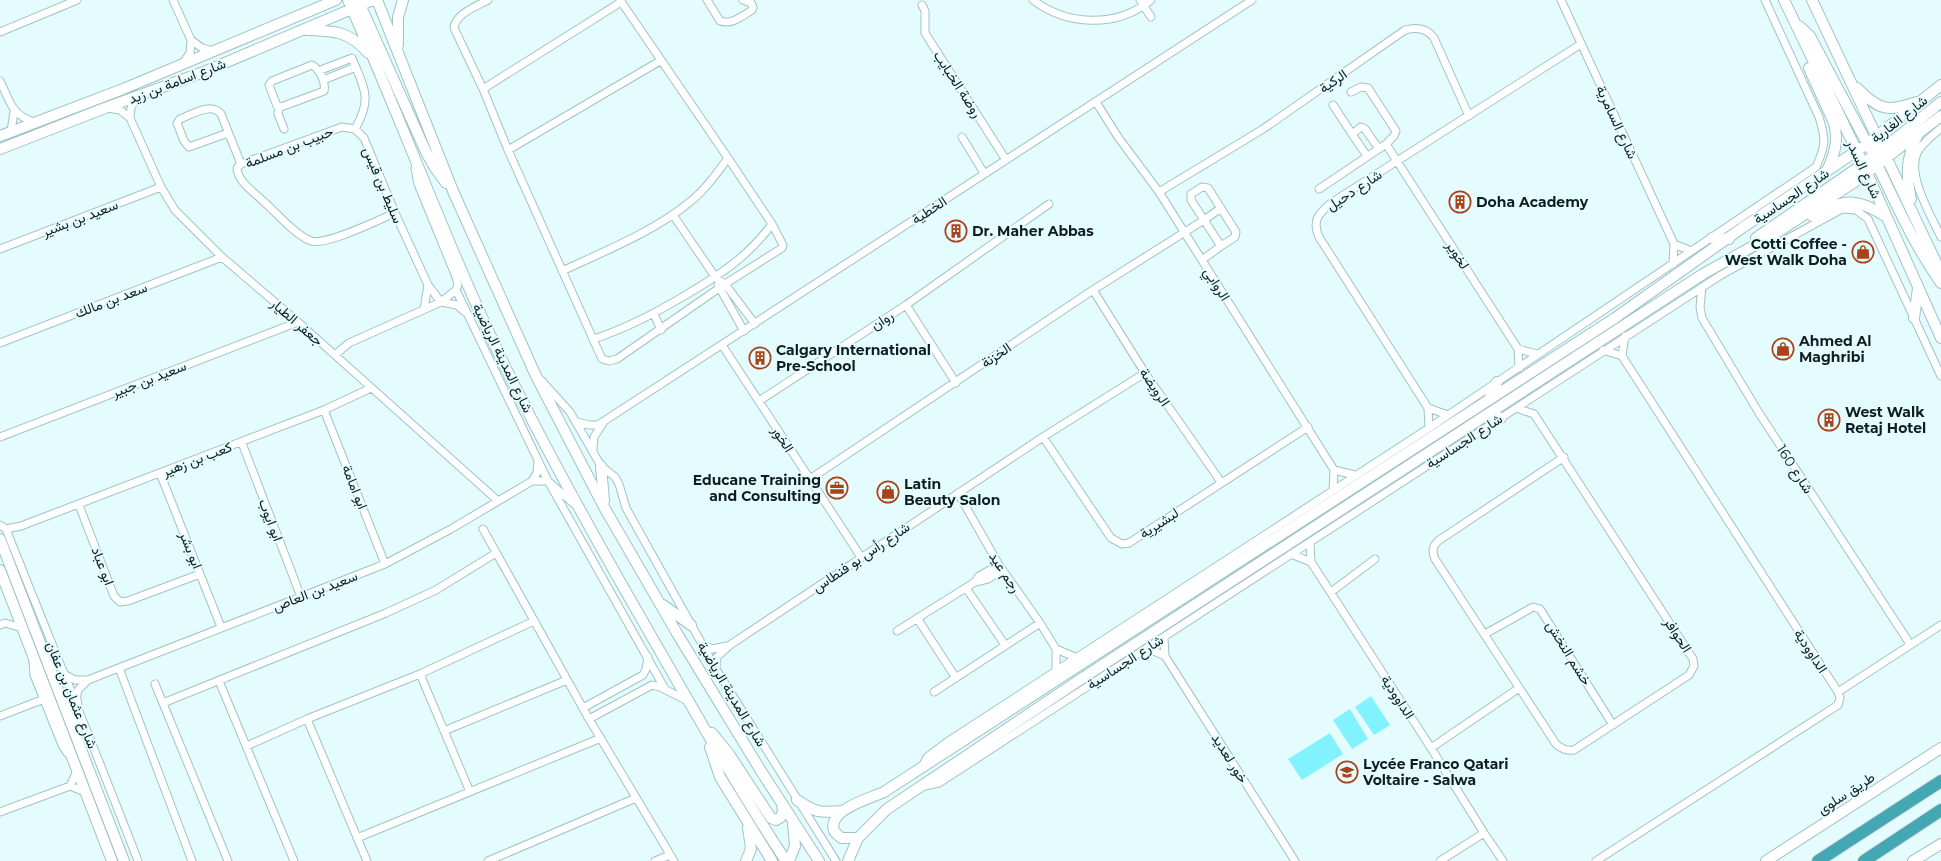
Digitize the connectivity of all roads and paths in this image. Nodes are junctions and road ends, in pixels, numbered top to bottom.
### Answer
1 (77, 0) edge
2 (173, 0) edge
3 (315, 0) edge
4 (336, 0) edge
5 (372, 0) edge
6 (377, 0) edge
7 (403, 0) edge
8 (488, 0) edge
9 (707, 0) edge
10 (743, 0) edge
11 (1033, 0) edge
12 (1151, 0) edge
13 (1252, 0) edge
14 (1561, 0) edge
15 (1765, 0) edge
16 (1784, 0) edge
17 (1812, 0) edge
18 (620, 1) edge
19 (1141, 2) edge
20 (356, 3) edge
21 (922, 4) dead end
22 (308, 12) junction
23 (1151, 17) dead end
24 (1794, 22) junction
25 (304, 30) junction
26 (0, 32) edge
27 (191, 40) junction
28 (1581, 44) junction
29 (213, 51) junction
30 (399, 54) junction
31 (374, 60) junction
32 (660, 61) junction
33 (183, 63) junction
34 (356, 68) junction
35 (318, 71) junction
36 (323, 80) junction
37 (0, 81) edge
38 (1852, 84) junction
39 (1941, 86) edge
40 (483, 89) junction
41 (1351, 92) dead end
42 (136, 97) junction
43 (1923, 100) junction
44 (1096, 102) junction
45 (1941, 102) edge
46 (1333, 105) dead end
47 (279, 107) junction
48 (105, 108) junction
49 (14, 112) junction
50 (1469, 116) junction
51 (1941, 116) edge
52 (130, 118) junction
53 (34, 122) junction
54 (1941, 128) edge
55 (284, 130) dead end
56 (355, 130) junction
57 (11, 131) junction
58 (228, 133) junction
59 (1352, 134) junction
60 (1918, 135) junction
61 (0, 136) edge
62 (962, 137) dead end
63 (1877, 137) junction
64 (1386, 144) junction
65 (1867, 144) junction
66 (1379, 149) junction
67 (0, 150) edge
68 (508, 150) junction
69 (1857, 151) junction
70 (1885, 154) junction
71 (1368, 156) junction
72 (728, 158) junction
73 (1874, 158) junction
74 (414, 160) junction
75 (1006, 160) junction
76 (1398, 162) junction
77 (241, 164) junction
78 (1866, 169) junction
79 (1826, 173) junction
80 (984, 174) junction
81 (161, 188) junction
82 (1319, 189) dead end
83 (453, 192) junction
84 (1160, 192) junction
85 (1049, 204) dead end
86 (1221, 208) junction
87 (395, 213) junction
88 (673, 215) junction
89 (1885, 216) junction
90 (1204, 220) junction
91 (1916, 220) junction
92 (772, 224) junction
93 (1183, 232) junction
94 (1773, 235) junction
95 (1941, 237) edge
96 (1712, 238) junction
97 (1729, 239) junction
98 (1674, 244) junction
99 (1221, 246) junction
100 (0, 249) edge
101 (1691, 252) junction
102 (222, 257) junction
103 (1202, 260) junction
104 (1727, 260) junction
105 (1673, 264) junction
106 (562, 271) junction
107 (1941, 274) edge
108 (1721, 275) junction
109 (716, 278) junction
110 (1941, 283) edge
111 (725, 284) junction
112 (428, 285) junction
113 (1702, 287) junction
114 (1918, 287) junction
115 (718, 289) junction
116 (456, 290) junction
117 (1092, 290) junction
118 (441, 302) junction
119 (906, 305) junction
120 (424, 309) junction
121 (465, 312) junction
122 (654, 314) junction
123 (1914, 318) junction
124 (298, 322) junction
125 (755, 324) junction
126 (661, 330) junction
127 (744, 330) junction
128 (1625, 336) junction
129 (1941, 338) edge
130 (594, 339) junction
131 (0, 344) edge
132 (722, 345) junction
133 (1518, 349) junction
134 (1604, 350) junction
135 (1538, 354) junction
136 (335, 355) junction
137 (1622, 356) junction
138 (1519, 368) junction
139 (1555, 371) junction
140 (1145, 373) junction
141 (536, 376) junction
142 (1941, 376) edge
143 (1497, 382) junction
144 (1556, 382) junction
145 (956, 383) junction
146 (371, 388) junction
147 (1535, 396) junction
148 (1489, 399) junction
149 (758, 401) junction
150 (1428, 408) junction
151 (1516, 408) junction
152 (324, 410) junction
153 (1488, 414) junction
154 (1534, 414) junction
155 (1448, 415) junction
156 (1501, 418) junction
157 (605, 420) junction
158 (577, 422) junction
159 (1308, 427) junction
160 (1429, 428) junction
161 (0, 437) edge
162 (1043, 437) junction
163 (242, 443) junction
164 (593, 451) junction
165 (536, 456) junction
166 (1564, 458) junction
167 (601, 466) junction
168 (1365, 469) junction
169 (1381, 469) junction
170 (1334, 470) junction
171 (160, 473) junction
172 (1355, 475) junction
173 (810, 479) junction
174 (532, 481) junction
175 (548, 481) junction
176 (1221, 482) junction
177 (1333, 490) junction
178 (958, 493) junction
179 (1320, 498) junction
180 (497, 500) junction
181 (79, 505) junction
182 (577, 507) junction
183 (604, 507) junction
184 (1316, 512) junction
185 (1330, 518) junction
186 (22, 526) junction
187 (3, 527) edge
188 (483, 529) dead end
189 (1328, 530) junction
190 (0, 539) edge
191 (11, 541) junction
192 (1310, 542) junction
193 (496, 553) junction
194 (1291, 554) junction
195 (861, 557) junction
196 (1375, 559) dead end
197 (1311, 562) junction
198 (385, 564) junction
199 (1001, 568) junction
200 (0, 570) edge
201 (200, 574) junction
202 (966, 588) junction
203 (1331, 592) junction
204 (301, 597) junction
205 (660, 603) junction
206 (14, 605) junction
207 (1188, 611) junction
208 (917, 618) junction
209 (534, 621) junction
210 (1040, 623) junction
211 (1186, 623) junction
212 (3, 624) edge
213 (691, 624) junction
214 (1941, 625) edge
215 (22, 628) junction
216 (221, 628) junction
217 (897, 631) dead end
218 (1485, 634) junction
219 (1164, 637) junction
220 (702, 644) junction
221 (1910, 644) junction
222 (730, 645) junction
223 (1005, 645) junction
224 (1106, 648) junction
225 (1146, 648) junction
226 (1056, 649) junction
227 (1090, 650) junction
228 (648, 656) junction
229 (1165, 656) junction
230 (1116, 657) junction
231 (34, 658) junction
232 (1078, 658) junction
233 (1130, 658) junction
234 (119, 668) junction
235 (716, 669) junction
236 (1056, 672) junction
237 (62, 673) junction
238 (420, 674) junction
239 (956, 678) junction
240 (88, 680) junction
241 (567, 680) junction
242 (219, 681) junction
243 (154, 684) dead end
244 (1519, 688) junction
245 (665, 690) junction
246 (934, 692) dead end
247 (1838, 692) junction
248 (44, 699) junction
249 (76, 700) junction
250 (688, 701) junction
251 (163, 703) junction
252 (583, 708) junction
253 (0, 716) edge
254 (698, 717) junction
255 (307, 719) junction
256 (589, 719) junction
257 (1613, 725) junction
258 (444, 731) junction
259 (707, 734) junction
260 (77, 737) junction
261 (601, 738) junction
262 (246, 746) junction
263 (1431, 748) junction
264 (1941, 748) edge
265 (72, 756) junction
266 (922, 767) junction
267 (77, 771) junction
268 (1941, 781) edge
269 (70, 786) junction
270 (920, 787) junction
271 (85, 792) junction
272 (470, 792) junction
273 (636, 798) junction
274 (797, 800) junction
275 (782, 803) junction
276 (1941, 810) edge
277 (842, 811) junction
278 (0, 812) edge
279 (791, 816) junction
280 (747, 821) junction
281 (1484, 833) junction
282 (357, 838) junction
283 (858, 838) junction
284 (1941, 838) edge
285 (1941, 844) edge
286 (1841, 846) junction
287 (1930, 850) junction
288 (780, 851) junction
289 (672, 858) edge
290 (108, 859) edge
291 (792, 859) edge
292 (768, 860) edge
293 (1916, 860) edge
294 (124, 861) edge
295 (138, 861) edge
296 (192, 861) edge
297 (228, 861) edge
298 (294, 861) edge
299 (367, 861) edge
300 (488, 861) edge
301 (655, 861) edge
302 (746, 861) edge
303 (819, 861) edge
304 (836, 861) edge
305 (848, 861) edge
306 (1295, 861) edge
307 (1440, 861) edge
308 (1503, 861) edge
309 (1596, 861) edge
310 (1766, 861) edge
311 (1809, 861) edge
312 (1818, 861) edge
313 (1864, 861) edge

1 - 26 street
2 - 27 street
3 - 22 main road
4 - 22 main road, شارع اسامة بن زيد
5 - 20 main road, شارع اسامة بن زيد
6 - 30 main road, شارع المدينة الرياضية
7 - 30 main road
8 - 40 street
9 - 10 street
11 - 19 street
12 - 19 street
13 - 44 street, الخطية
14 - 28 street, شارع السامرية
15 - 96 street, شارع السدر
16 - 24 main road, شارع السدر
17 - 38 main road, شارع السدر
18 - 32 street
18 - 40 street
19 - 23 street
20 - 25 main road, شارع اسامة بن زيد
20 - 31 main road, شارع المدينة الرياضية
20 - 83 main road
21 - 75 street, روضة الخبايب
22 - 29 main road, شارع اسامة بن زيد
24 - 65 main road
24 - 69 main road, شارع السدر
24 - 79 main road
25 - 31 main road
25 - 42 main road, شارع اسامة بن زيد
27 - 29 street
27 - 33 street
28 - 50 street, شارع دحيل
28 - 98 street, شارع السامرية
29 - 33 main road, شارع اسامة بن زيد
30 - 83 main road, شارع المدينة الرياضية
31 - 74 main road, شارع المدينة الرياضية
32 - 68 street
32 - 72 street
33 - 53 main road, شارع اسامة بن زيد
34 - 35 street
34 - 36 street
34 - 56 street
35 - 36 street
35 - 47 street
36 - 47 street
37 - 49 street
38 - 43 main road
38 - 63 main road, شارع السدر
39 - 43 main road, شارع الغارية
40 - 68 street
41 - 64 street
42 - 48 main road, شارع اسامة بن زيد
42 - 52 street
43 - 63 main road, شارع الغارية
44 - 75 street, الخطية
44 - 84 street, الروابي
45 - 70 main road
46 - 59 street
47 - 55 street
48 - 52 street
48 - 67 main road, شارع اسامة بن زيد
49 - 53 street
49 - 57 street
50 - 76 street, شارع دحيل
50 - 84 street, الركية
51 - 60 main road, شارع الغارية
52 - 81 street, جعفر الطيار
53 - 57 main road, شارع اسامة بن زيد
54 - 95 street
56 - 77 street, حبيب بن مسلمة
56 - 87 street, سليط بن قيس
57 - 61 main road, شارع اسامة بن زيد
58 - 58 street
58 - 77 street
59 - 66 street
59 - 71 street
60 - 70 main road, شارع الغارية
60 - 91 main road
62 - 80 street
63 - 65 main road, شارع الغارية
63 - 70 main road, شارع السدر
63 - 73 main road
64 - 66 street
64 - 76 street, لخوير
65 - 69 main road, شارع الغارية
65 - 73 main road
66 - 71 street
68 - 106 street
69 - 73 main road
69 - 78 main road, شارع السدر
69 - 79 main road, شارع الجساسية
70 - 73 main road, شارع الغارية
70 - 91 main road, شارع السدر
71 - 82 street
72 - 88 street
72 - 92 street
73 - 78 main road, شارع الغارية
73 - 110 main road
74 - 116 street
74 - 182 main road, شارع المدينة الرياضية
75 - 80 street, الخطية
76 - 133 street, لخوير
76 - 150 street, شارع دحيل
77 - 87 street, حبيب بن مسلمة
78 - 89 main road, شارع السدر
78 - 94 main road, شارع الجساسية
78 - 104 main road
79 - 97 main road, شارع الجساسية
80 - 125 street, الخطية
81 - 100 street, سعيد بن بشير
81 - 102 street, جعفر الطيار
83 - 141 main road, شارع المدينة الرياضية
84 - 93 street, الروابي
85 - 119 street, روان
86 - 90 street, الخزنة
86 - 90 street
86 - 99 street
87 - 112 street, سليط بن قيس
88 - 106 street
88 - 109 street
89 - 94 main road
89 - 114 main road, شارع السدر
90 - 93 street, الخزنة
90 - 99 street
91 - 107 main road, شارع السدر
92 - 109 street
92 - 111 street
93 - 103 street, الروابي
93 - 117 street, الخزنة
94 - 104 main road, شارع الجساسية
96 - 97 main road
96 - 101 street, شارع الجساسية
97 - 148 main road, شارع الجساسية
98 - 101 street
98 - 105 street, شارع السامرية
99 - 103 street
101 - 105 street, شارع الجساسية
102 - 124 street, جعفر الطيار
102 - 131 street, سعد بن مالك
103 - 159 street, الروابي
104 - 108 main road
104 - 139 main road, شارع الجساسية
105 - 135 street, شارع الجساسية
106 - 130 street
108 - 113 street, شارع الجساسية
108 - 123 street, شارع الجساسية
109 - 111 street
109 - 115 street
109 - 122 street
111 - 115 street
111 - 125 street
112 - 118 street, سليط بن قيس
112 - 120 street
113 - 128 street, شارع الجساسية
113 - 221 street, شارع 160
114 - 123 main road
114 - 129 main road, شارع السدر
115 - 126 street
115 - 127 street
116 - 118 street
116 - 121 street, شارع المدينة الرياضية
117 - 140 street, الرويضة
117 - 145 street, الخزنة
118 - 120 street
118 - 121 street
119 - 145 street, روان
119 - 149 street, روان
120 - 136 street
121 - 165 street, شارع المدينة الرياضية
122 - 126 street
122 - 130 street
123 - 142 street, شارع الجساسية
124 - 136 street, جعفر الطيار
124 - 161 street, سعيد بن جبير
125 - 127 street, الخطية
126 - 130 street
127 - 132 street, الخطية
128 - 134 street, شارع الجساسية
128 - 137 street
132 - 149 street, الخور
132 - 157 street, الخطية
133 - 135 street
133 - 138 street, لخوير
134 - 137 street
134 - 144 street, شارع الجساسية
135 - 138 street, شارع الجساسية
136 - 146 street, جعفر الطيار
137 - 247 street, الداوودية
138 - 143 street, شارع الجساسية
139 - 144 main road
139 - 153 main road, شارع الجساسية
140 - 162 street, شارع رأس بو فنطاس
140 - 176 street, الرويضة
141 - 158 street, شارع المدينة الرياضية
141 - 183 main road, شارع المدينة الرياضية
143 - 148 main road
143 - 155 street, شارع الجساسية
144 - 147 street, شارع الجساسية
145 - 173 street, الخزنة
146 - 152 street, كعب بن زهير
146 - 180 street, جعفر الطيار
147 - 151 street, شارع الجساسية
147 - 154 street
148 - 169 main road, شارع الجساسية
149 - 173 street, الخور
150 - 155 street
150 - 160 street, شارع دحيل
151 - 154 street
151 - 156 street, شارع الجساسية
152 - 163 street, كعب بن زهير
152 - 198 street, ابو امامة
153 - 156 main road
153 - 185 main road, شارع الجساسية
154 - 166 street, الحوافر
155 - 160 street, شارع الجساسية
156 - 189 street, شارع الجساسية
157 - 158 street, الخطية
157 - 164 street, الخطية
158 - 164 street, شارع المدينة الرياضية
159 - 170 street, الروابي
159 - 176 street, لبشيرية
160 - 168 street, شارع الجساسية
162 - 176 street, لبشيرية
162 - 178 street, شارع رأس بو فنطاس
163 - 171 street, كعب بن زهير
163 - 204 street, ابو ايوب
164 - 167 street, شارع المدينة الرياضية
165 - 174 street
165 - 175 street, شارع المدينة الرياضية
166 - 218 street, الحوافر
166 - 257 street, الحوافر
167 - 183 main road
167 - 213 street, شارع المدينة الرياضية
168 - 169 main road
168 - 172 street, شارع الجساسية
169 - 184 main road, شارع الجساسية
170 - 172 street
170 - 177 street
171 - 181 street, كعب بن زهير
171 - 201 street, ابو بشر
172 - 177 street, شارع الجساسية
173 - 195 street, الخور
174 - 175 street, سعيد بن العاص
174 - 180 street, سعيد بن العاص
175 - 182 street
175 - 228 street, شارع المدينة الرياضية
177 - 179 street, شارع الجساسية
178 - 195 street, شارع رأس بو فنطاس
178 - 199 street, رجم عيد
179 - 184 main road
179 - 227 street, شارع الجساسية
180 - 198 street, سعيد بن العاص
181 - 186 street, كعب بن زهير
181 - 201 street, ابو عباد
182 - 250 main road, شارع المدينة الرياضية
183 - 205 main road, شارع المدينة الرياضية
184 - 224 main road, شارع الجساسية
185 - 189 main road
185 - 207 main road, شارع الجساسية
186 - 187 street, كعب بن زهير
186 - 191 street
187 - 191 street, شارع عثمان بن عفان
188 - 193 street
189 - 192 street, شارع الجساسية
190 - 260 main road, شارع عثمان بن عفان
191 - 237 street, شارع عثمان بن عفان
192 - 194 street, شارع الجساسية
192 - 197 street
193 - 209 street
193 - 242 street
194 - 197 street
194 - 211 street, شارع الجساسية
195 - 222 street, شارع رأس بو فنطاس
196 - 203 street
197 - 203 street, الداوودية
198 - 204 street, سعيد بن العاص
199 - 202 street
199 - 210 street, رجم عيد
200 - 206 main road, شارع عثمان بن عفان
201 - 216 street, ابو بشر
202 - 208 street
202 - 223 street
203 - 263 street, الداوودية
204 - 216 street, سعيد بن العاص
205 - 213 main road
205 - 275 main road, شارع المدينة الرياضية
206 - 212 street
206 - 215 main road, شارع عثمان بن عفان
207 - 211 main road
207 - 230 main road, شارع الجساسية
208 - 217 street
208 - 239 street
209 - 238 street
209 - 241 street
210 - 223 street
210 - 226 street, رجم عيد
211 - 219 street, شارع الجساسية
212 - 215 street
213 - 220 street, شارع المدينة الرياضية
214 - 221 street
215 - 231 main road, شارع عثمان بن عفان
216 - 234 street, سعيد بن العاص
218 - 244 street, الحوافر
218 - 257 street, خشم النخش
219 - 225 street, شارع الجساسية
219 - 229 street, خور لعديد
220 - 222 street
220 - 235 street, شارع المدينة الرياضية
221 - 247 street
222 - 235 street, شارع رأس بو فنطاس
223 - 239 street
224 - 227 main road
224 - 266 main road, شارع الجساسية
225 - 229 street
225 - 233 street, شارع الجساسية
226 - 232 street
226 - 236 street
227 - 232 street, شارع الجساسية
228 - 245 street, شارع المدينة الرياضية
228 - 252 street
229 - 306 street, خور لعديد
230 - 233 main road
230 - 270 main road, شارع الجساسية
231 - 248 street
231 - 265 main road, شارع عثمان بن عفان
232 - 236 street, شارع الجساسية
233 - 270 street, شارع الجساسية
234 - 240 street, سعيد بن العاص
234 - 296 street
235 - 274 street, شارع المدينة الرياضية
236 - 266 street, شارع الجساسية
237 - 240 street
237 - 249 street, شارع عثمان بن عفان
238 - 255 street
238 - 258 street
239 - 246 street
240 - 249 street
241 - 252 street
241 - 258 street
242 - 251 street
242 - 262 street
243 - 251 street
244 - 257 street, الحوافر
244 - 263 street
245 - 250 street
245 - 256 street
247 - 309 street
248 - 253 street
248 - 265 street
249 - 260 main road
249 - 295 street, شارع عثمان بن عفان
250 - 254 main road, شارع المدينة الرياضية
251 - 297 street
252 - 256 street
254 - 259 main road, شارع المدينة الرياضية
254 - 275 main road
255 - 262 street
255 - 282 street
256 - 261 street
258 - 272 street
259 - 280 main road
259 - 288 main road, شارع المدينة الرياضية
260 - 294 main road, شارع عثمان بن عفان
261 - 272 street
261 - 273 street
262 - 298 street
263 - 281 street, الداوودية
264 - 310 main road, طريق سلوى
265 - 267 main road, شارع عثمان بن عفان
266 - 277 main road, شارع الجساسية
267 - 269 street
267 - 271 main road, شارع عثمان بن عفان
268 - 286 highway
269 - 271 street
269 - 278 street
270 - 283 main road, شارع الجساسية
271 - 290 main road, شارع عثمان بن عفان
272 - 282 street
273 - 289 street
273 - 300 street
274 - 277 main road
274 - 304 street, شارع المدينة الرياضية
275 - 279 main road, شارع المدينة الرياضية
276 - 313 highway
277 - 283 main road
279 - 291 main road
279 - 303 main road, شارع المدينة الرياضية
280 - 292 main road
280 - 302 main road
281 - 307 street
281 - 308 street, الداوودية
282 - 299 street
283 - 305 main road, شارع الجساسية
284 - 287 main road
285 - 287 main road
286 - 311 highway
286 - 312 highway
287 - 293 main road
288 - 291 main road
288 - 292 main road
289 - 301 street

